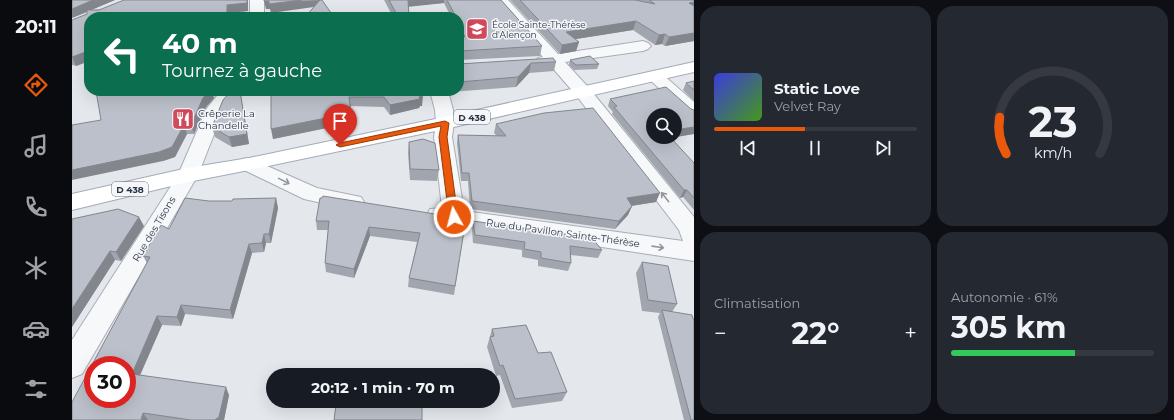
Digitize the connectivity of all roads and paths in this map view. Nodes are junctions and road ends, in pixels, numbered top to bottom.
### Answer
1 (257, 0) edge
2 (501, 0) edge
3 (257, 12) edge
4 (642, 46) dead end
5 (555, 61) junction
6 (533, 62) edge
7 (694, 67) edge
8 (655, 76) junction
9 (582, 91) junction
10 (226, 96) edge
11 (440, 96) edge
12 (694, 111) edge
13 (445, 123) junction
14 (250, 164) junction
15 (188, 175) junction
16 (72, 202) edge
17 (370, 204) edge
18 (415, 212) edge
19 (454, 217) junction
20 (694, 241) edge
21 (694, 252) edge
22 (72, 365) edge

1 - 3 street
2 - 5 street
4 - 5 street
5 - 6 street
5 - 9 street
7 - 8 main road, D 438
8 - 9 main road, D 438
8 - 12 street
9 - 13 main road, D 438
20 -> 9 street
10 - 15 street, Rue des Tisons
11 - 13 street
13 - 14 main road, D 438
13 - 19 street
14 - 15 main road, D 438
14 -> 17 street
15 - 16 main road, D 438
15 - 22 street, Rue des Tisons
18 - 19 street, Rue du Pavillon Sainte-Thérèse
19 -> 21 street, Rue du Pavillon Sainte-Thérèse

